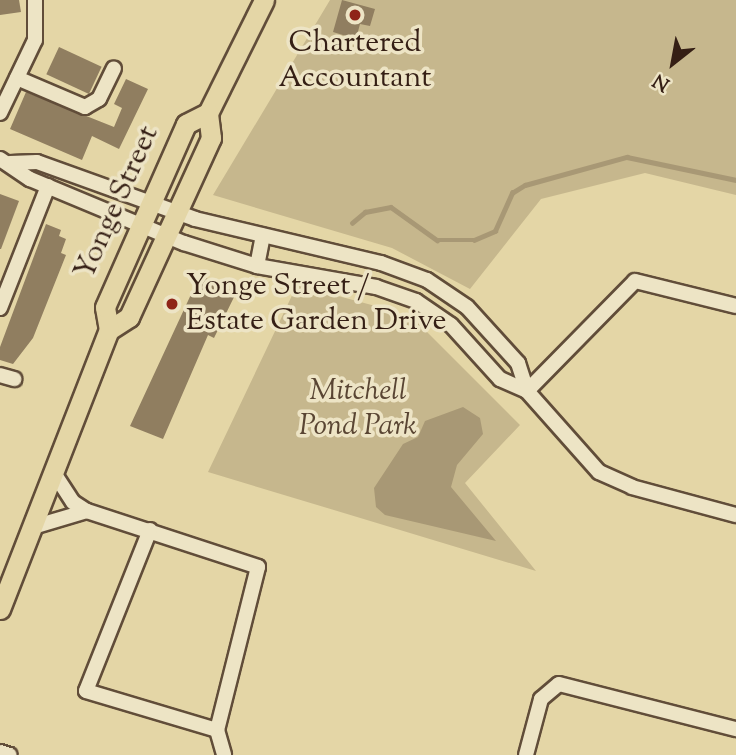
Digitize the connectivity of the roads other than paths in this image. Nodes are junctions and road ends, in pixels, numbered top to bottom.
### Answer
1 (35, 0) edge
2 (264, 0) edge
3 (114, 68) dead end
4 (17, 78) junction
5 (0, 113) edge
6 (208, 113) junction
7 (5, 161) edge
8 (48, 186) junction
9 (150, 204) junction
10 (175, 212) junction
11 (141, 225) junction
12 (165, 235) junction
13 (263, 236) junction
14 (257, 266) junction
15 (736, 306) edge
16 (0, 308) edge
17 (109, 330) junction
18 (527, 391) junction
19 (54, 473) junction
20 (88, 511) junction
21 (736, 515) edge
22 (33, 527) junction
23 (150, 530) junction
24 (0, 609) edge
25 (736, 729) edge
26 (216, 730) junction
27 (0, 752) edge
28 (10, 755) edge
29 (224, 755) edge
30 (526, 755) edge

1 - 4 street
2 - 6 main road, Yonge Street
3 - 4 street
4 - 5 street
6 - 9 main road, Yonge Street
6 - 10 main road, Yonge Street
7 - 8 street
7 - 9 street
8 - 11 street
8 - 16 street
9 - 10 street
9 - 11 main road, Yonge Street
10 - 12 main road, Yonge Street
10 - 13 street
11 - 12 street
11 - 17 main road, Yonge Street
12 - 14 street
12 - 17 main road, Yonge Street
13 - 14 street
13 - 18 street
14 - 18 street
15 - 18 street
17 - 19 main road, Yonge Street
18 - 21 street
19 - 20 street
19 - 22 main road, Yonge Street
20 - 22 street
20 - 23 street
22 - 24 main road, Yonge Street
23 - 26 street
23 - 26 street
25 - 30 street
26 - 29 street
27 - 28 street

